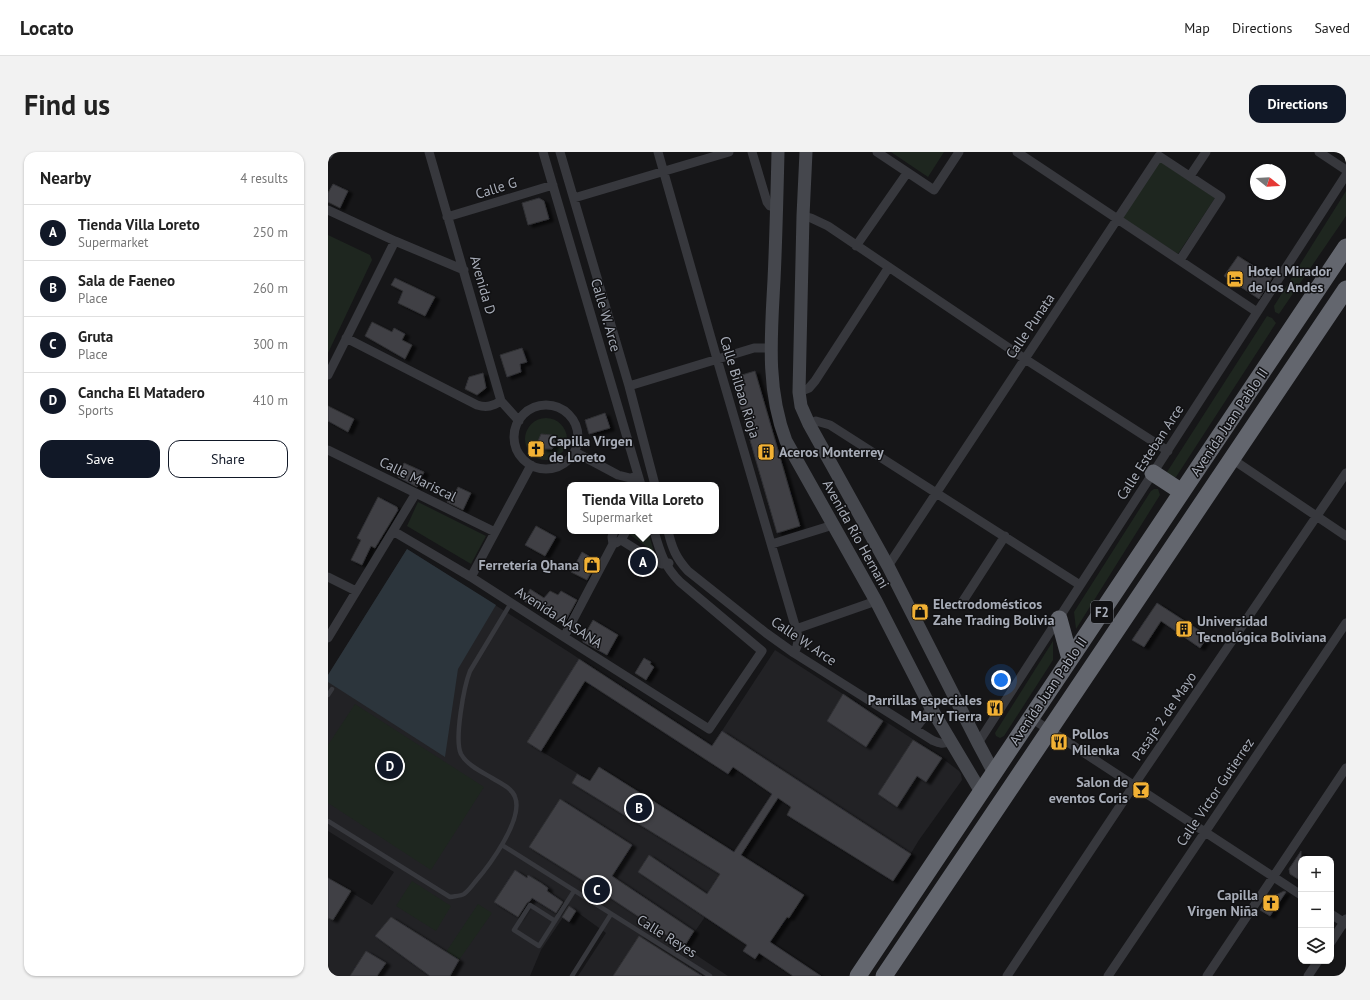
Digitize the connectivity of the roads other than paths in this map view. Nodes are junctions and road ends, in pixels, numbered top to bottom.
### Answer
1 (330, 152) edge
2 (429, 152) edge
3 (543, 152) edge
4 (560, 152) edge
5 (658, 152) edge
6 (729, 152) edge
7 (752, 152) edge
8 (778, 152) edge
9 (806, 152) edge
10 (877, 152) edge
11 (960, 152) edge
12 (1018, 152) edge
13 (1206, 152) edge
14 (1319, 152) edge
15 (328, 155) edge
16 (1346, 170) edge
17 (664, 171) junction
18 (907, 173) junction
19 (1346, 175) edge
20 (1190, 176) junction
21 (553, 185) junction
22 (574, 198) junction
23 (777, 208) junction
24 (328, 210) edge
25 (803, 216) junction
26 (447, 217) junction
27 (1118, 219) junction
28 (395, 240) junction
29 (856, 246) junction
30 (1346, 247) edge
31 (1180, 260) junction
32 (889, 267) junction
33 (464, 270) junction
34 (1346, 289) edge
35 (1257, 312) junction
36 (346, 338) junction
37 (770, 348) junction
38 (717, 359) junction
39 (1025, 359) junction
40 (328, 375) edge
41 (629, 386) junction
42 (799, 392) junction
43 (501, 401) junction
44 (519, 421) junction
45 (809, 424) junction
46 (328, 450) edge
47 (1168, 451) junction
48 (575, 452) junction
49 (1232, 459) junction
50 (531, 465) junction
51 (1346, 473) edge
52 (1153, 474) junction
53 (639, 481) edge
54 (655, 482) edge
55 (1182, 492) junction
56 (416, 493) junction
57 (936, 493) junction
58 (1317, 516) junction
59 (833, 525) junction
60 (393, 531) junction
61 (495, 532) junction
62 (613, 534) edge
63 (624, 534) edge
64 (655, 534) edge
65 (669, 534) edge
66 (1005, 536) junction
67 (1346, 536) edge
68 (617, 542) junction
69 (772, 544) junction
70 (678, 560) junction
71 (665, 564) junction
72 (888, 566) junction
73 (328, 577) edge
74 (471, 577) junction
75 (1080, 585) junction
76 (356, 591) junction
77 (876, 601) junction
78 (511, 602) junction
79 (961, 604) dead end
80 (1059, 619) junction
81 (1346, 623) edge
82 (796, 629) junction
83 (564, 637) junction
84 (328, 638) edge
85 (794, 653) junction
86 (1070, 659) junction
87 (332, 689) dead end
88 (328, 695) edge
89 (931, 708) junction
90 (1031, 718) junction
91 (915, 729) junction
92 (1050, 730) junction
93 (950, 741) junction
94 (978, 743) junction
95 (1346, 768) edge
96 (994, 773) junction
97 (1134, 785) junction
98 (981, 792) junction
99 (328, 821) edge
100 (1205, 832) junction
101 (502, 845) junction
102 (1274, 877) junction
103 (574, 891) junction
104 (1298, 892) edge
105 (611, 914) junction
106 (1334, 916) edge
107 (555, 921) junction
108 (1345, 922) edge
109 (1334, 938) edge
110 (1316, 964) edge
111 (572, 976) edge
112 (710, 976) edge
113 (858, 976) edge
114 (884, 976) edge
115 (1007, 976) edge
116 (1108, 976) edge
117 (1207, 976) edge
118 (1308, 976) edge

1 - 15 street
2 - 26 street, Avenida D
3 - 21 street, Calle W. Arce
4 - 22 street, Calle W. Arce
5 - 17 street, Calle Bilbao Rioja
6 - 17 street
7 - 23 street
8 - 23 street, Avenida Río Hernani
9 - 25 street, Avenida Río Hernani
10 - 18 street
11 - 18 street
12 - 27 street
13 - 20 street
14 - 16 street
17 - 22 street
17 - 38 street, Calle Bilbao Rioja
18 - 29 street
19 - 35 street, Calle Esteban Arce
20 - 27 street, Calle Punata
20 - 31 street
21 - 26 street, Calle G
21 - 53 street, Calle W. Arce
22 - 41 street, Calle W. Arce
23 - 37 street, Avenida Río Hernani
24 - 28 street
25 - 29 street
25 - 42 street, Avenida Río Hernani
26 - 33 street, Avenida D
27 - 31 street
27 - 39 street, Calle Punata
28 - 33 street
28 - 36 street
29 - 32 street
30 - 55 highway, Avenida Juan Pablo II / F2
31 - 35 street
32 - 39 street
32 - 42 street
33 - 43 street, Avenida D
34 - 49 highway, Avenida Juan Pablo II / F2
35 - 47 street, Calle Esteban Arce
36 - 40 street
36 - 43 street
37 - 38 street
37 - 59 street, Avenida Río Hernani
38 - 41 street
38 - 69 street, Calle Bilbao Rioja
39 - 47 street
39 - 57 street, Calle Punata
41 - 54 street, Calle W. Arce
42 - 45 street, Avenida Río Hernani
43 - 44 street, Avenida D
44 - 48 street
44 - 50 street
45 - 57 street
45 - 72 street, Avenida Río Hernani
46 - 56 street, Calle Mariscal
47 - 52 street, Calle Esteban Arce
48 - 50 street
48 - 53 street
49 - 58 street
49 - 92 highway, Avenida Juan Pablo II / F2
50 - 61 street
51 - 58 street, Pasaje 2 de Mayo
52 - 55 highway
52 - 75 street, Calle Esteban Arce
55 - 86 highway, Avenida Juan Pablo II / F2
56 - 60 street
56 - 61 street, Calle Mariscal
57 - 66 street
57 - 72 street, Calle Punata
58 - 67 street
58 - 97 street, Pasaje 2 de Mayo
59 - 69 street
59 - 77 street, Avenida Río Hernani
60 - 74 street, Avenida AASANA
60 - 76 street
61 - 74 street
62 - 68 street
63 - 68 street
64 - 71 street
65 - 70 street, Calle W. Arce
66 - 75 street
66 - 79 street
68 - 71 street
68 - 83 street
69 - 82 street, Calle Bilbao Rioja
70 - 71 street
70 - 85 street, Calle W. Arce
71 - 83 street, Avenida AASANA
72 - 94 street, Avenida Río Hernani
73 - 76 street
74 - 78 street, Avenida AASANA
75 - 80 street, Calle Esteban Arce
76 - 84 street
77 - 82 street
77 - 89 street, Avenida Río Hernani
78 - 83 street, Avenida AASANA
78 - 101 lane
80 - 86 highway
80 - 94 street, Calle Esteban Arce
81 - 100 street, Calle Victor Gutierrez
82 - 85 street, Calle Bilbao Rioja
85 - 91 street, Calle W. Arce
86 - 90 highway, Avenida Juan Pablo II / F2
87 - 88 lane
89 - 91 street
89 - 93 street, Avenida Río Hernani
90 - 92 street
90 - 96 highway, Avenida Juan Pablo II / F2
91 - 93 street, Calle W. Arce
92 - 97 street
92 - 114 highway, Avenida Juan Pablo II / F2
93 - 98 street, Avenida Río Hernani
94 - 96 street, Avenida Río Hernani
95 - 102 street
96 - 98 highway, Avenida Juan Pablo II / F2
97 - 100 street
97 - 115 street, Pasaje 2 de Mayo
98 - 113 highway, Avenida Juan Pablo II / F2
99 - 101 lane
100 - 102 street
100 - 116 street, Calle Victor Gutierrez
101 - 103 lane, Calle Reyes
102 - 104 street
102 - 117 street
103 - 105 lane, Calle Reyes
103 - 107 lane
105 - 111 lane
105 - 112 lane, Calle Reyes
106 - 108 street
107 - 107 lane
108 - 109 street
110 - 118 street

